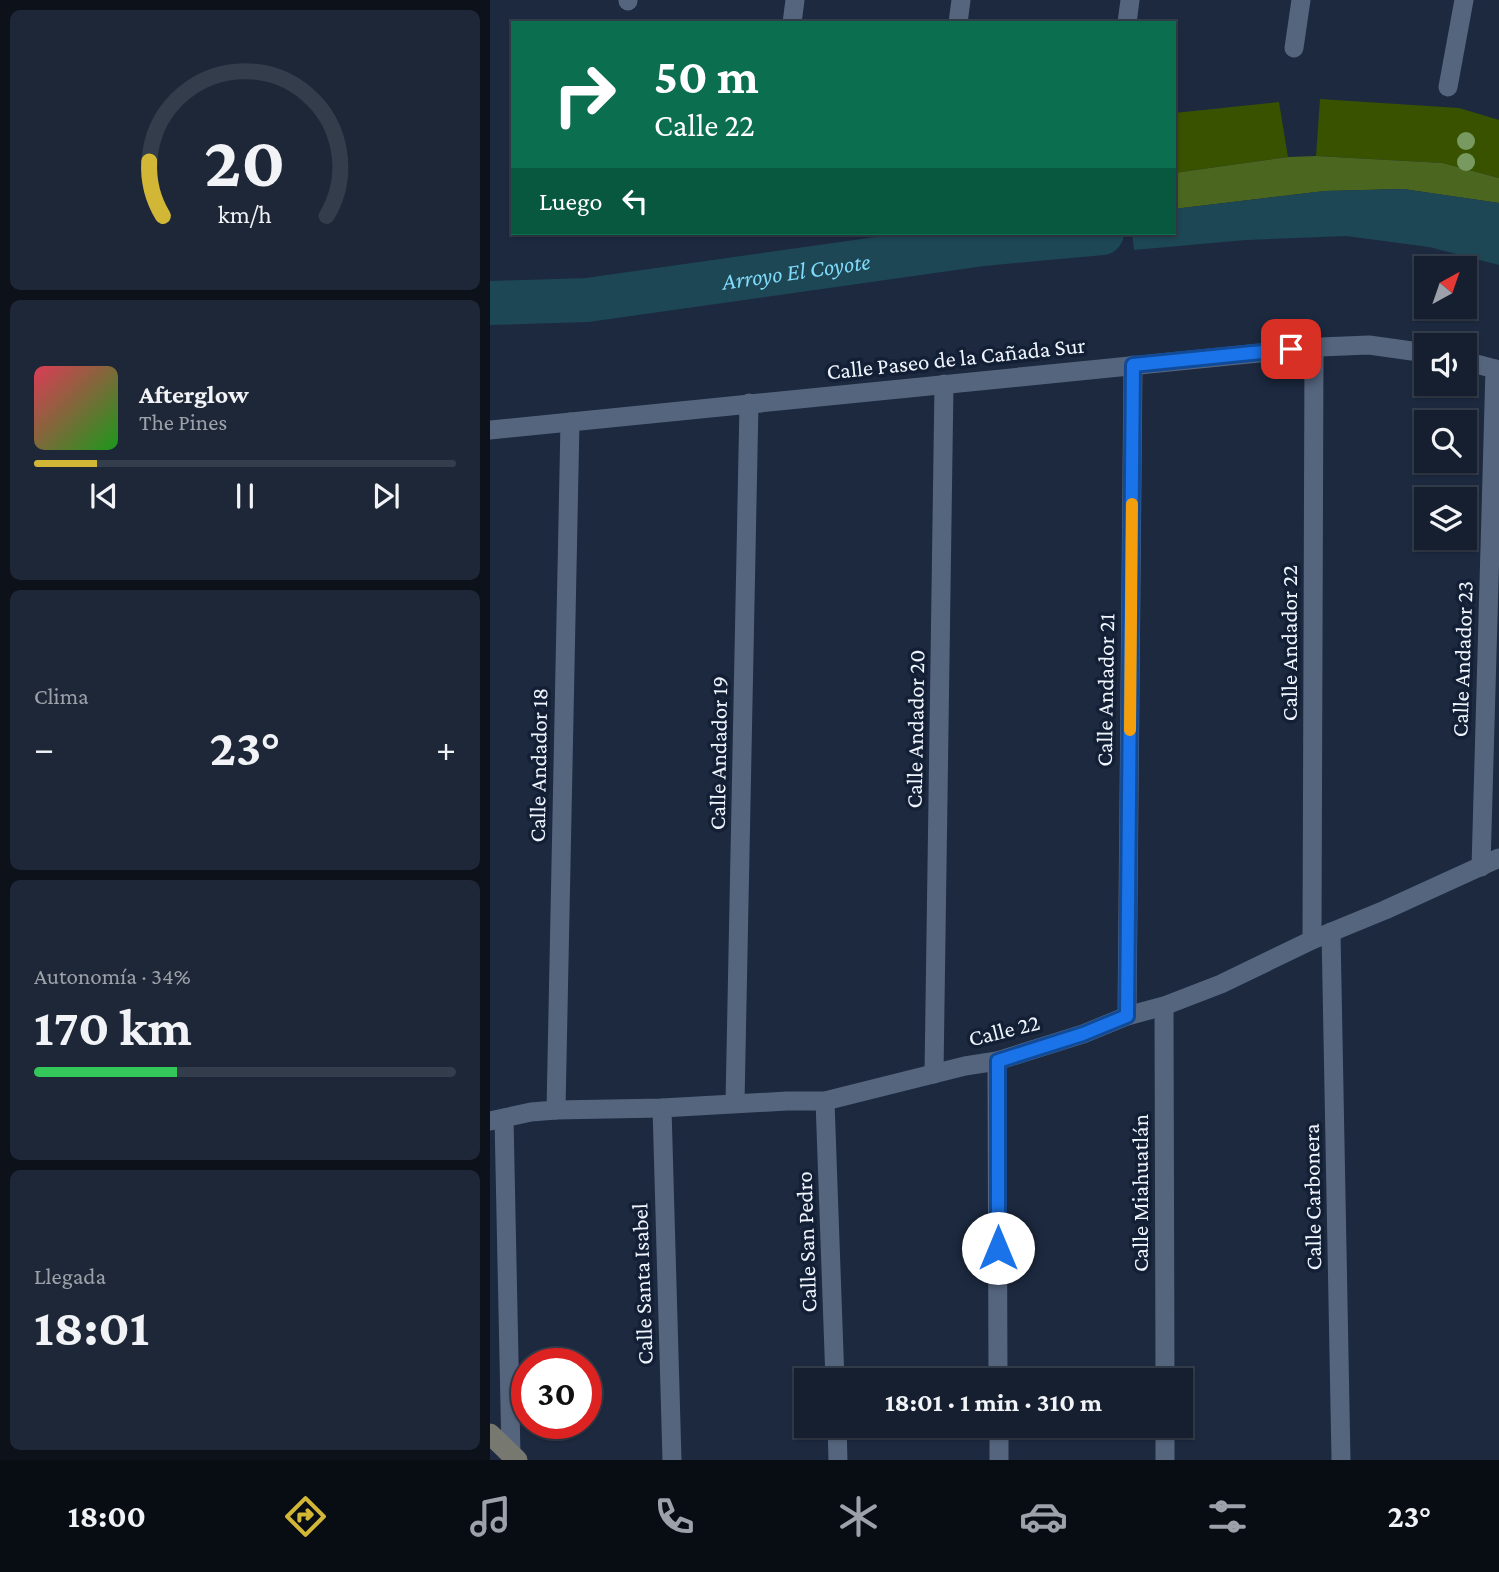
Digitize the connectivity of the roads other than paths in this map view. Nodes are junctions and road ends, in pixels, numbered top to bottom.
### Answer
1 (795, 0) edge
2 (961, 0) edge
3 (1130, 0) edge
4 (1301, 0) edge
5 (1464, 0) edge
6 (792, 21) edge
7 (958, 21) edge
8 (1127, 21) edge
9 (1294, 48) dead end
10 (1448, 86) dead end
11 (1314, 347) junction
12 (1414, 351) edge
13 (1477, 364) edge
14 (1133, 365) junction
15 (1497, 370) edge
16 (944, 384) junction
17 (749, 404) junction
18 (570, 422) junction
19 (490, 430) edge
20 (1499, 858) edge
21 (1481, 867) junction
22 (1331, 932) junction
23 (1312, 940) junction
24 (1164, 1006) junction
25 (1127, 1016) junction
26 (998, 1061) junction
27 (934, 1074) junction
28 (825, 1101) junction
29 (735, 1103) junction
30 (662, 1108) junction
31 (556, 1110) junction
32 (497, 1120) edge
33 (835, 1368) edge
34 (999, 1368) edge
35 (1164, 1368) edge
36 (490, 1434) edge
37 (837, 1438) edge
38 (999, 1438) edge
39 (1165, 1438) edge
40 (514, 1457) edge
41 (672, 1460) edge
42 (838, 1460) edge
43 (999, 1460) edge
44 (1165, 1460) edge
45 (1341, 1460) edge

1 - 6 street
2 - 7 street
3 - 8 street
4 - 9 street
5 - 10 street
11 - 12 street, Calle Paseo de la Cañada Sur
11 - 14 street, Calle Paseo de la Cañada Sur
11 - 23 street, Calle Andador 22
13 - 15 street
14 - 16 street, Calle Paseo de la Cañada Sur
14 - 25 street, Calle Andador 21
15 - 21 street, Calle Andador 23
16 - 17 street, Calle Paseo de la Cañada Sur
16 - 27 street, Calle Andador 20
17 - 18 street, Calle Paseo de la Cañada Sur
17 - 29 street, Calle Andador 19
18 - 19 street, Calle Paseo de la Cañada Sur
18 - 31 street, Calle Andador 18
20 - 21 street, Calle 22
21 - 22 street, Calle 22
22 - 23 street, Calle 22
22 - 45 street, Calle Carbonera
23 - 24 street, Calle 22
24 - 25 street, Calle 22
24 - 35 street, Calle Miahuatlán
25 - 26 street, Calle 22
26 - 27 street, Calle 22
26 - 34 street
27 - 28 street, Calle 22
28 - 29 street, Calle 22
28 - 33 street, Calle San Pedro
29 - 30 street, Calle 22
30 - 31 street, Calle 22
30 - 41 street, Calle Santa Isabel
31 - 32 street, Calle 22
32 - 40 street
36 - 40 street
37 - 42 street
38 - 43 street
39 - 44 street

